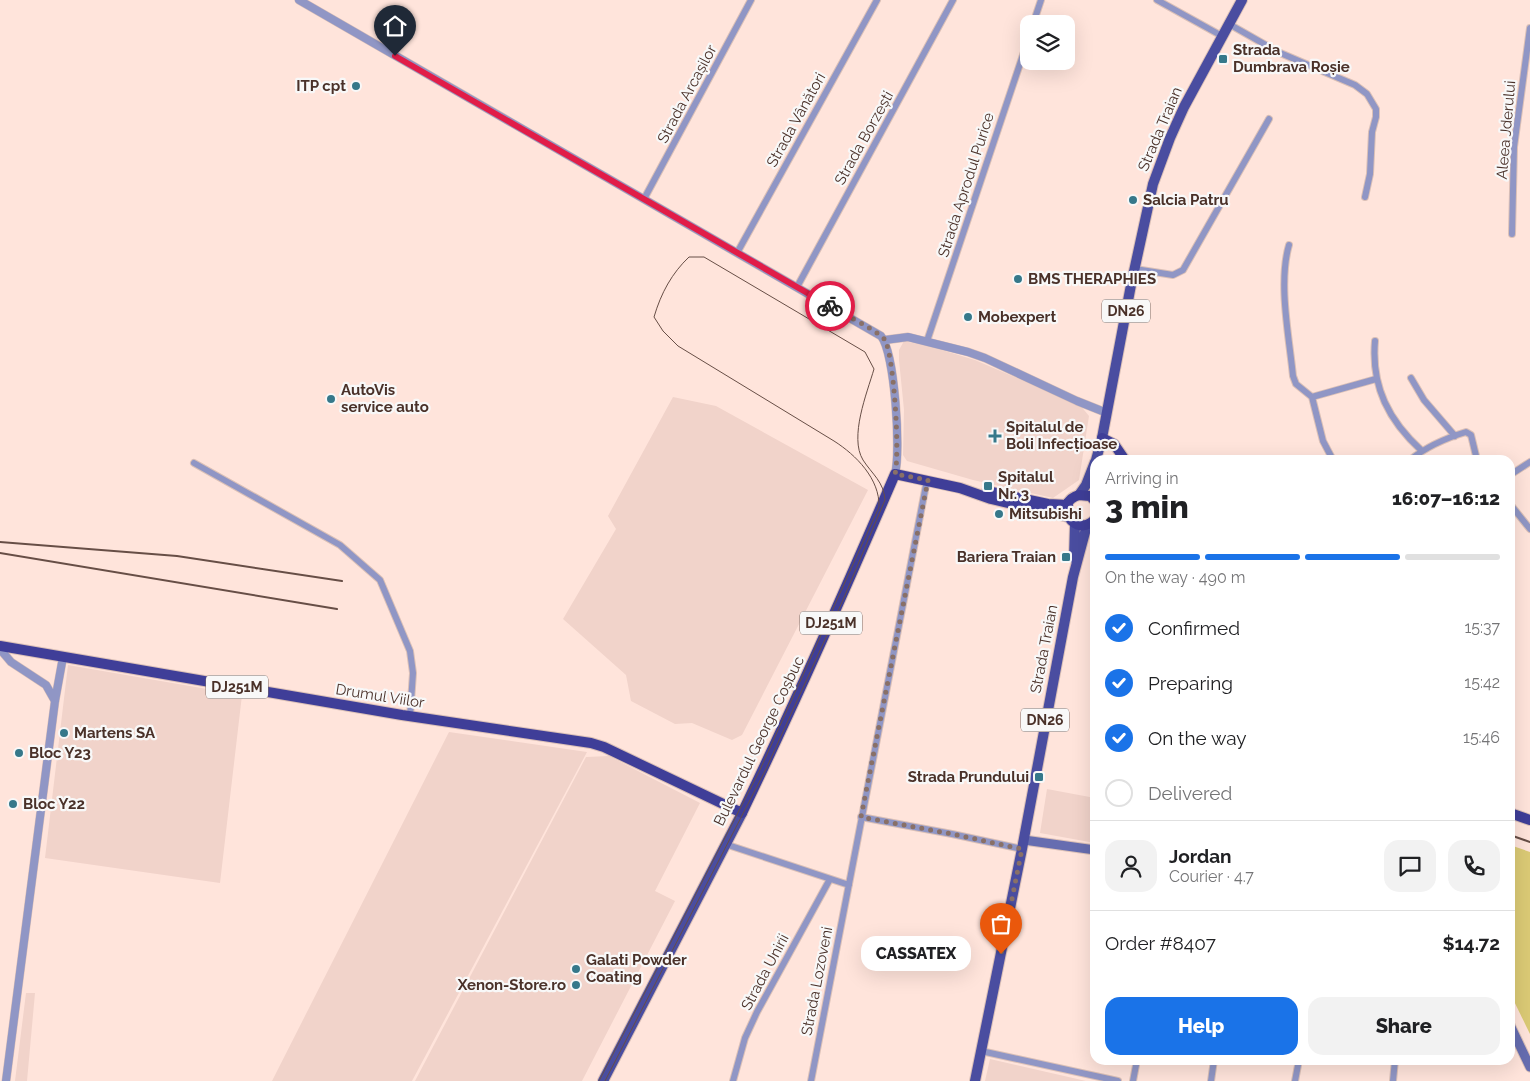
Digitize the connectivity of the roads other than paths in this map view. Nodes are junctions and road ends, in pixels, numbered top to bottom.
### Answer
1 (299, 0) edge
2 (751, 0) edge
3 (877, 0) edge
4 (953, 0) edge
5 (1041, 0) edge
6 (1157, 0) edge
7 (1242, 0) edge
8 (1036, 15) edge
9 (1229, 24) junction
10 (1530, 28) edge
11 (1222, 36) junction
12 (1020, 64) edge
13 (1269, 120) dead end
14 (1365, 197) dead end
15 (644, 199) junction
16 (1512, 234) dead end
17 (1289, 245) dead end
18 (737, 253) junction
19 (1135, 269) junction
20 (797, 287) junction
21 (885, 340) junction
22 (927, 341) junction
23 (1375, 341) dead end
24 (1411, 378) dead end
25 (1376, 380) junction
26 (1312, 397) junction
27 (1107, 412) junction
28 (1455, 436) junction
29 (1102, 438) junction
30 (1422, 451) junction
31 (1098, 455) edge
32 (1122, 455) edge
33 (1330, 455) edge
34 (1417, 455) edge
35 (1476, 455) edge
36 (1530, 462) edge
37 (194, 463) dead end
38 (1515, 472) edge
39 (895, 474) junction
40 (1090, 476) edge
41 (928, 480) junction
42 (960, 488) junction
43 (1079, 495) junction
44 (1090, 496) edge
45 (1068, 505) junction
46 (1515, 510) edge
47 (1072, 520) junction
48 (1090, 522) edge
49 (1090, 525) edge
50 (1530, 529) edge
51 (1073, 577) junction
52 (0, 648) edge
53 (63, 657) junction
54 (55, 701) junction
55 (410, 716) junction
56 (742, 813) junction
57 (1515, 815) edge
58 (861, 817) junction
59 (1530, 820) edge
60 (725, 844) junction
61 (1023, 844) junction
62 (1090, 850) edge
63 (830, 879) junction
64 (849, 885) junction
65 (1515, 1036) edge
66 (981, 1051) junction
67 (1136, 1065) edge
68 (1213, 1065) edge
69 (1298, 1065) edge
70 (1395, 1065) edge
71 (1530, 1067) edge
72 (6, 1081) edge
73 (603, 1081) edge
74 (733, 1081) edge
75 (811, 1081) edge
76 (975, 1081) edge
77 (1118, 1081) edge
78 (1134, 1081) edge
79 (1210, 1081) edge
80 (1295, 1081) edge
81 (1393, 1081) edge

1 - 15 street
2 - 15 street, Strada Arcașilor
3 - 18 street, Strada Vânători
4 - 20 street, Strada Borzești
5 - 8 street
6 - 11 street
7 - 9 main road, Strada Traian / DN26
9 - 11 main road, Strada Traian / DN26
9 - 14 street
10 - 16 street, Aleea Jderului
11 - 19 main road, Strada Traian / DN26
12 - 22 street, Strada Aprodul Purice
13 - 19 street
15 - 18 street
17 - 26 street
18 - 20 street
19 - 27 main road, Strada Traian / DN26
20 - 21 street
21 - 22 street
21 - 39 street, Bulevardul George Coșbuc
22 - 27 street
23 - 25 street
24 - 28 street
25 - 26 street
25 - 30 street
26 - 33 street
27 - 29 main road, Strada Traian / DN26
28 - 30 street
28 - 35 street
29 - 31 main road, Strada Traian / DN26
29 - 32 highway
30 - 34 street
36 - 38 street
37 - 55 street
39 - 41 highway
39 - 56 highway, Bulevardul George Coșbuc / DJ251M
40 - 43 main road, Strada Traian / DN26
41 - 42 highway
41 - 58 street, Strada Lozoveni
42 - 45 highway
42 - 47 highway
43 - 44 highway
43 - 45 highway, DN26
45 - 47 highway, DN26
46 - 50 street
47 - 48 highway, DN26
47 - 51 main road, Strada Traian / DN26
49 - 51 main road, Strada Traian / DN26
51 - 61 main road, Strada Traian / DN26
52 - 53 highway, Drumul Viilor / DJ251M
52 - 54 street
53 - 54 street
53 - 55 highway, Drumul Viilor / DJ251M
54 - 72 street
55 - 56 highway, Drumul Viilor / DJ251M
56 - 60 main road, Bulevardul George Coșbuc
57 - 59 highway
58 - 61 street
58 - 64 street, Strada Lozoveni
60 - 63 street
60 - 73 main road, Bulevardul George Coșbuc
61 - 62 main road
61 - 66 main road, Strada Traian / DN26
63 - 64 street
63 - 74 street, Strada Unirii
64 - 75 street, Strada Lozoveni
65 - 71 main road
66 - 76 main road, Strada Traian / DN26
66 - 77 street
67 - 78 street
68 - 79 street
69 - 80 street
70 - 81 street

